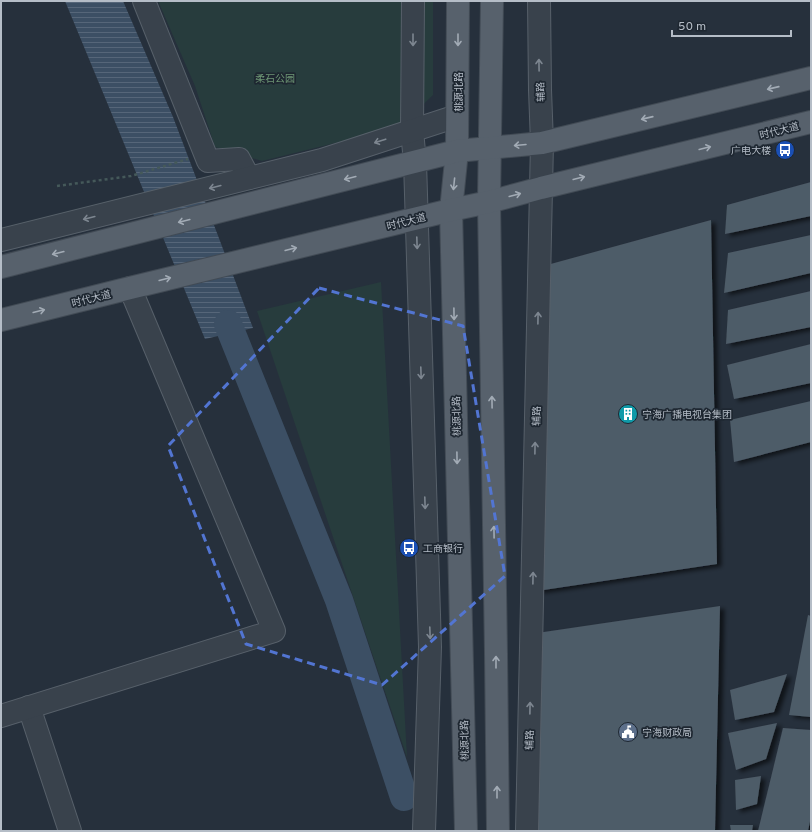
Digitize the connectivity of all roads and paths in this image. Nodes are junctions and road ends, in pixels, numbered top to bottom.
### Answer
1 (144, 1) edge
2 (413, 1) edge
3 (458, 1) edge
4 (492, 1) edge
5 (539, 1) edge
6 (811, 78) edge
7 (457, 116) junction
8 (811, 122) edge
9 (412, 131) junction
10 (542, 143) junction
11 (490, 148) junction
12 (457, 151) junction
13 (205, 154) junction
14 (415, 162) junction
15 (249, 178) junction
16 (57, 186) dead end
17 (541, 188) junction
18 (489, 202) junction
19 (451, 210) junction
20 (416, 218) junction
21 (1, 240) edge
22 (1, 267) edge
23 (130, 288) junction
24 (1, 320) edge
25 (30, 707) junction
26 (1, 716) edge
27 (70, 831) edge
28 (424, 831) edge
29 (466, 831) edge
30 (498, 831) edge
31 (527, 831) edge

1 - 13 street
2 -> 9 street
3 -> 7 main road, 桃源北路
4 - 11 main road
10 -> 5 street, 辅路
6 -> 10 main road
7 - 9 street
7 - 12 main road, 桃源北路
17 -> 8 main road, 时代大道
9 - 14 street
9 -> 15 street
10 -> 11 main road
10 - 17 street, 辅路
11 - 12 main road
11 - 18 main road
12 - 14 main road
12 -> 19 main road, 桃源北路
13 - 15 street
13 - 16 path
14 - 20 street
14 -> 22 main road
15 -> 21 street
18 -> 17 main road, 时代大道
31 -> 17 street, 辅路
18 - 19 main road, 时代大道
30 -> 18 main road
19 - 20 main road, 时代大道
19 -> 29 main road, 桃源北路
23 -> 20 main road, 时代大道
20 -> 28 street
24 -> 23 main road, 时代大道
23 - 25 street
25 - 26 street
25 - 27 street

